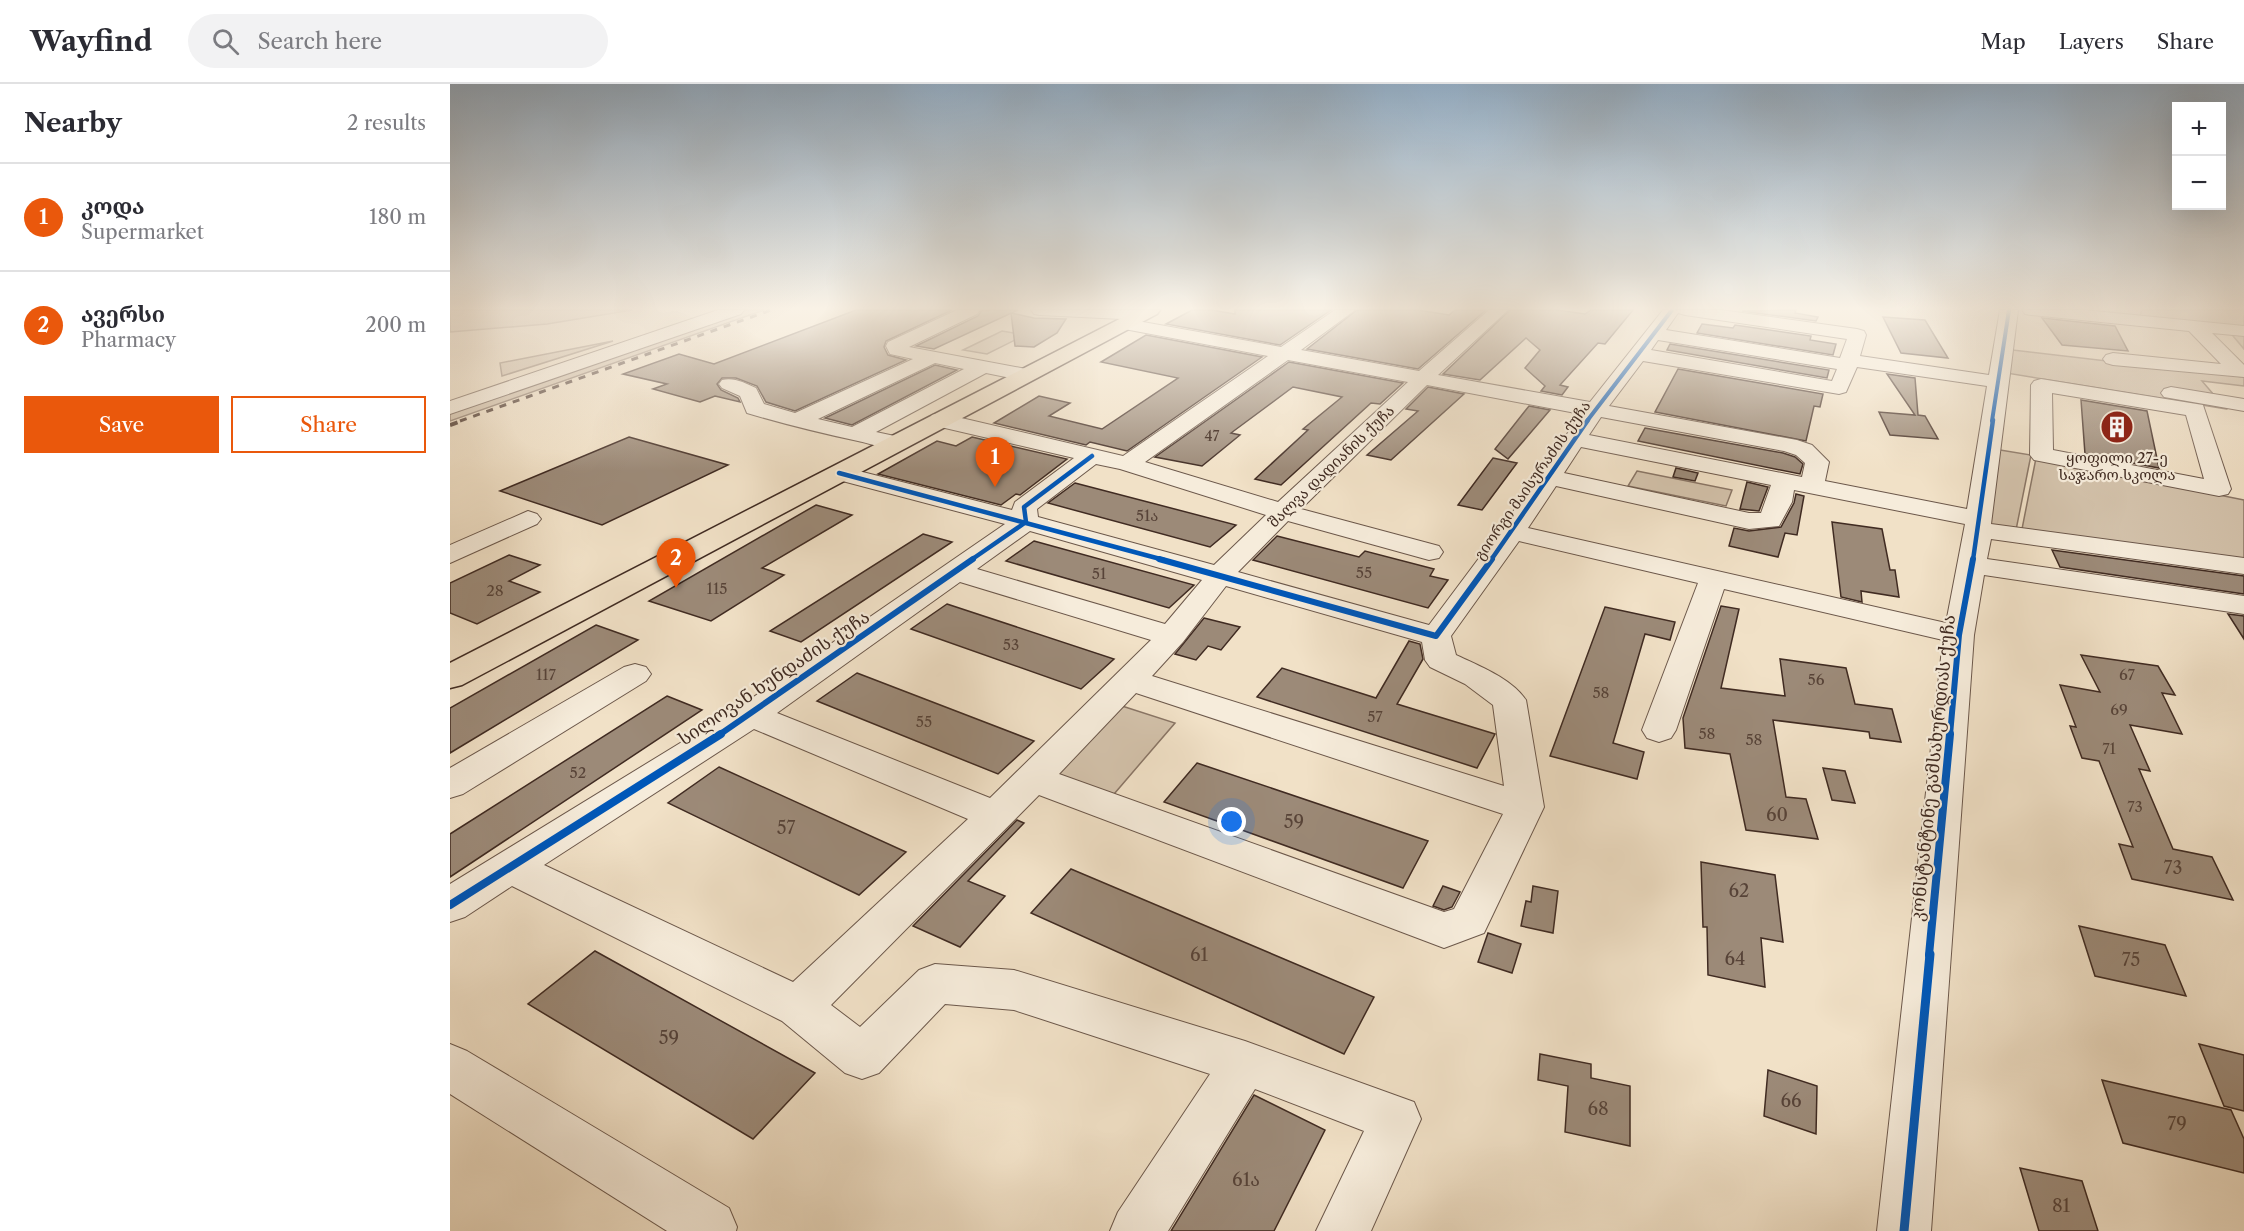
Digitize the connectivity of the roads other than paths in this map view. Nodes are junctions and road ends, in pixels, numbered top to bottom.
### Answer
1 (579, 364) edge
2 (919, 364) edge
3 (968, 364) edge
4 (1048, 364) edge
5 (1271, 364) edge
6 (1339, 364) edge
7 (1439, 364) edge
8 (1630, 364) edge
9 (1694, 364) edge
10 (1849, 364) edge
11 (1863, 364) edge
12 (2002, 364) edge
13 (2157, 364) edge
14 (2232, 364) edge
15 (983, 367) junction
16 (1026, 375) junction
17 (1421, 380) junction
18 (1998, 380) junction
19 (729, 384) dead end
20 (2041, 402) junction
21 (2244, 405) edge
22 (450, 408) edge
23 (1594, 411) junction
24 (940, 420) junction
25 (797, 421) junction
26 (855, 434) junction
27 (1575, 439) junction
28 (897, 443) junction
29 (1092, 456) junction
30 (1127, 464) junction
31 (839, 473) junction
32 (1549, 477) junction
33 (1784, 480) junction
34 (1812, 486) junction
35 (1282, 512) junction
36 (528, 519) dead end
37 (1026, 522) junction
38 (1978, 525) junction
39 (1512, 532) junction
40 (1429, 552) dead end
41 (450, 555) edge
42 (1972, 565) junction
43 (2244, 566) edge
44 (954, 571) junction
45 (1220, 575) junction
46 (1714, 578) junction
47 (2244, 605) edge
48 (1959, 635) junction
49 (1172, 636) junction
50 (1436, 636) junction
51 (456, 668) edge
52 (635, 674) dead end
53 (1130, 680) junction
54 (751, 715) junction
55 (1659, 730) dead end
56 (1033, 779) junction
57 (450, 785) edge
58 (1525, 807) junction
59 (994, 815) junction
60 (509, 866) junction
61 (450, 905) edge
62 (798, 1007) junction
63 (1245, 1063) junction
64 (450, 1067) edge
65 (706, 1231) edge
66 (1137, 1231) edge
67 (1343, 1231) edge
68 (1904, 1231) edge

1 - 22 street
2 - 25 street
3 - 15 street
4 - 16 main road
5 - 30 street
6 - 17 street
7 - 17 street, შალვა დადიანის ქუჩა
8 - 23 street, გიორგი მაისურაძის ქუჩა
9 - 10 street
11 - 18 street
12 - 18 street, კონსტანტინე გამსახურდიას ქუჩა
13 - 14 street
15 - 16 street
15 - 26 street
16 - 24 main road
17 - 23 street
17 - 35 street, შალვა დადიანის ქუჩა
18 - 20 street
18 - 21 street
18 - 38 street, კონსტანტინე გამსახურდიას ქუჩა
19 - 25 street
20 - 20 street
23 - 27 street, გიორგი მაისურაძის ქუჩა
23 - 34 street
24 - 28 main road
24 - 29 street
25 - 26 street
26 - 28 street
27 - 32 street, გიორგი მაისურაძის ქუჩა
27 - 33 street
28 - 31 main road
29 - 30 street
29 - 37 street
30 - 35 street
31 - 37 street
31 - 51 main road
32 - 33 street
32 - 39 street, გიორგი მაისურაძის ქუჩა
33 - 34 street
34 - 38 street
35 - 40 street
35 - 45 street, შალვა დადიანის ქუჩა
36 - 41 street
37 - 44 street, სილოვან ხუნდაძის ქუჩა
37 - 45 street
38 - 42 street, კონსტანტინე გამსახურდიას ქუჩა
38 - 43 street
39 - 46 street
39 - 50 street, გიორგი მაისურაძის ქუჩა
42 - 47 street
42 - 48 street, კონსტანტინე გამსახურდიას ქუჩა
44 - 49 street
44 - 54 street, სილოვან ხუნდაძის ქუჩა
45 - 49 street, შალვა დადიანის ქუჩა
45 - 50 street
46 - 48 street
46 - 55 street
48 - 68 street, კონსტანტინე გამსახურდიას ქუჩა
49 - 53 street, შალვა დადიანის ქუჩა
50 - 58 street
52 - 57 street
53 - 56 street, შალვა დადიანის ქუჩა
53 - 58 street
54 - 59 street
54 - 60 street, სილოვან ხუნდაძის ქუჩა
56 - 58 street
56 - 59 street, შალვა დადიანის ქუჩა
59 - 62 street, შალვა დადიანის ქუჩა
60 - 61 street, სილოვან ხუნდაძის ქუჩა
60 - 62 street
62 - 63 street
63 - 66 street
63 - 67 street
64 - 65 street

